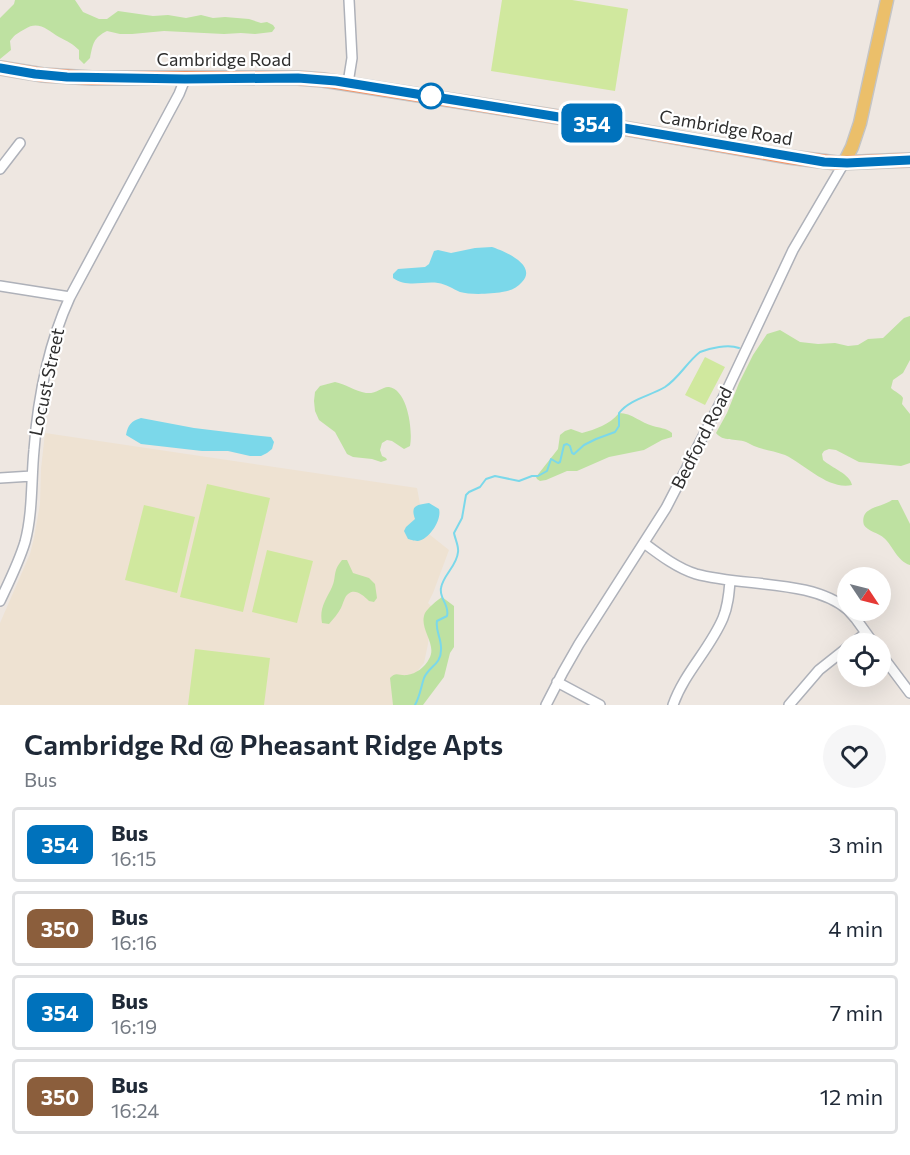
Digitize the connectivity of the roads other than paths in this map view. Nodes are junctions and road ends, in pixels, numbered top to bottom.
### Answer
1 (349, 0) edge
2 (887, 0) edge
3 (0, 68) edge
4 (185, 79) junction
5 (348, 83) junction
6 (20, 143) dead end
7 (910, 160) edge
8 (844, 163) junction
9 (0, 169) edge
10 (0, 286) edge
11 (70, 297) junction
12 (32, 476) junction
13 (0, 478) edge
14 (644, 543) junction
15 (730, 581) junction
16 (0, 602) edge
17 (837, 602) edge
18 (857, 621) edge
19 (866, 633) edge
20 (837, 656) edge
21 (891, 668) edge
22 (557, 682) junction
23 (910, 693) edge
24 (546, 705) edge
25 (600, 705) edge
26 (673, 705) edge
27 (789, 705) edge

1 - 5 street
2 - 8 main road
3 - 4 highway, Cambridge Road
4 - 5 highway, Cambridge Road
4 - 11 street, Locust Street
5 - 8 highway, Cambridge Road
6 - 9 street
7 - 8 highway, Cambridge Road
8 - 14 street, Bedford Road
10 - 11 street
11 - 12 street, Locust Street
12 - 13 street
12 - 16 street, Locust Street
14 - 15 street
14 - 22 street, Bedford Road
15 - 17 street
15 - 26 street
18 - 19 street
20 - 27 street
21 - 23 street
22 - 24 street, Bedford Road
22 - 25 street

